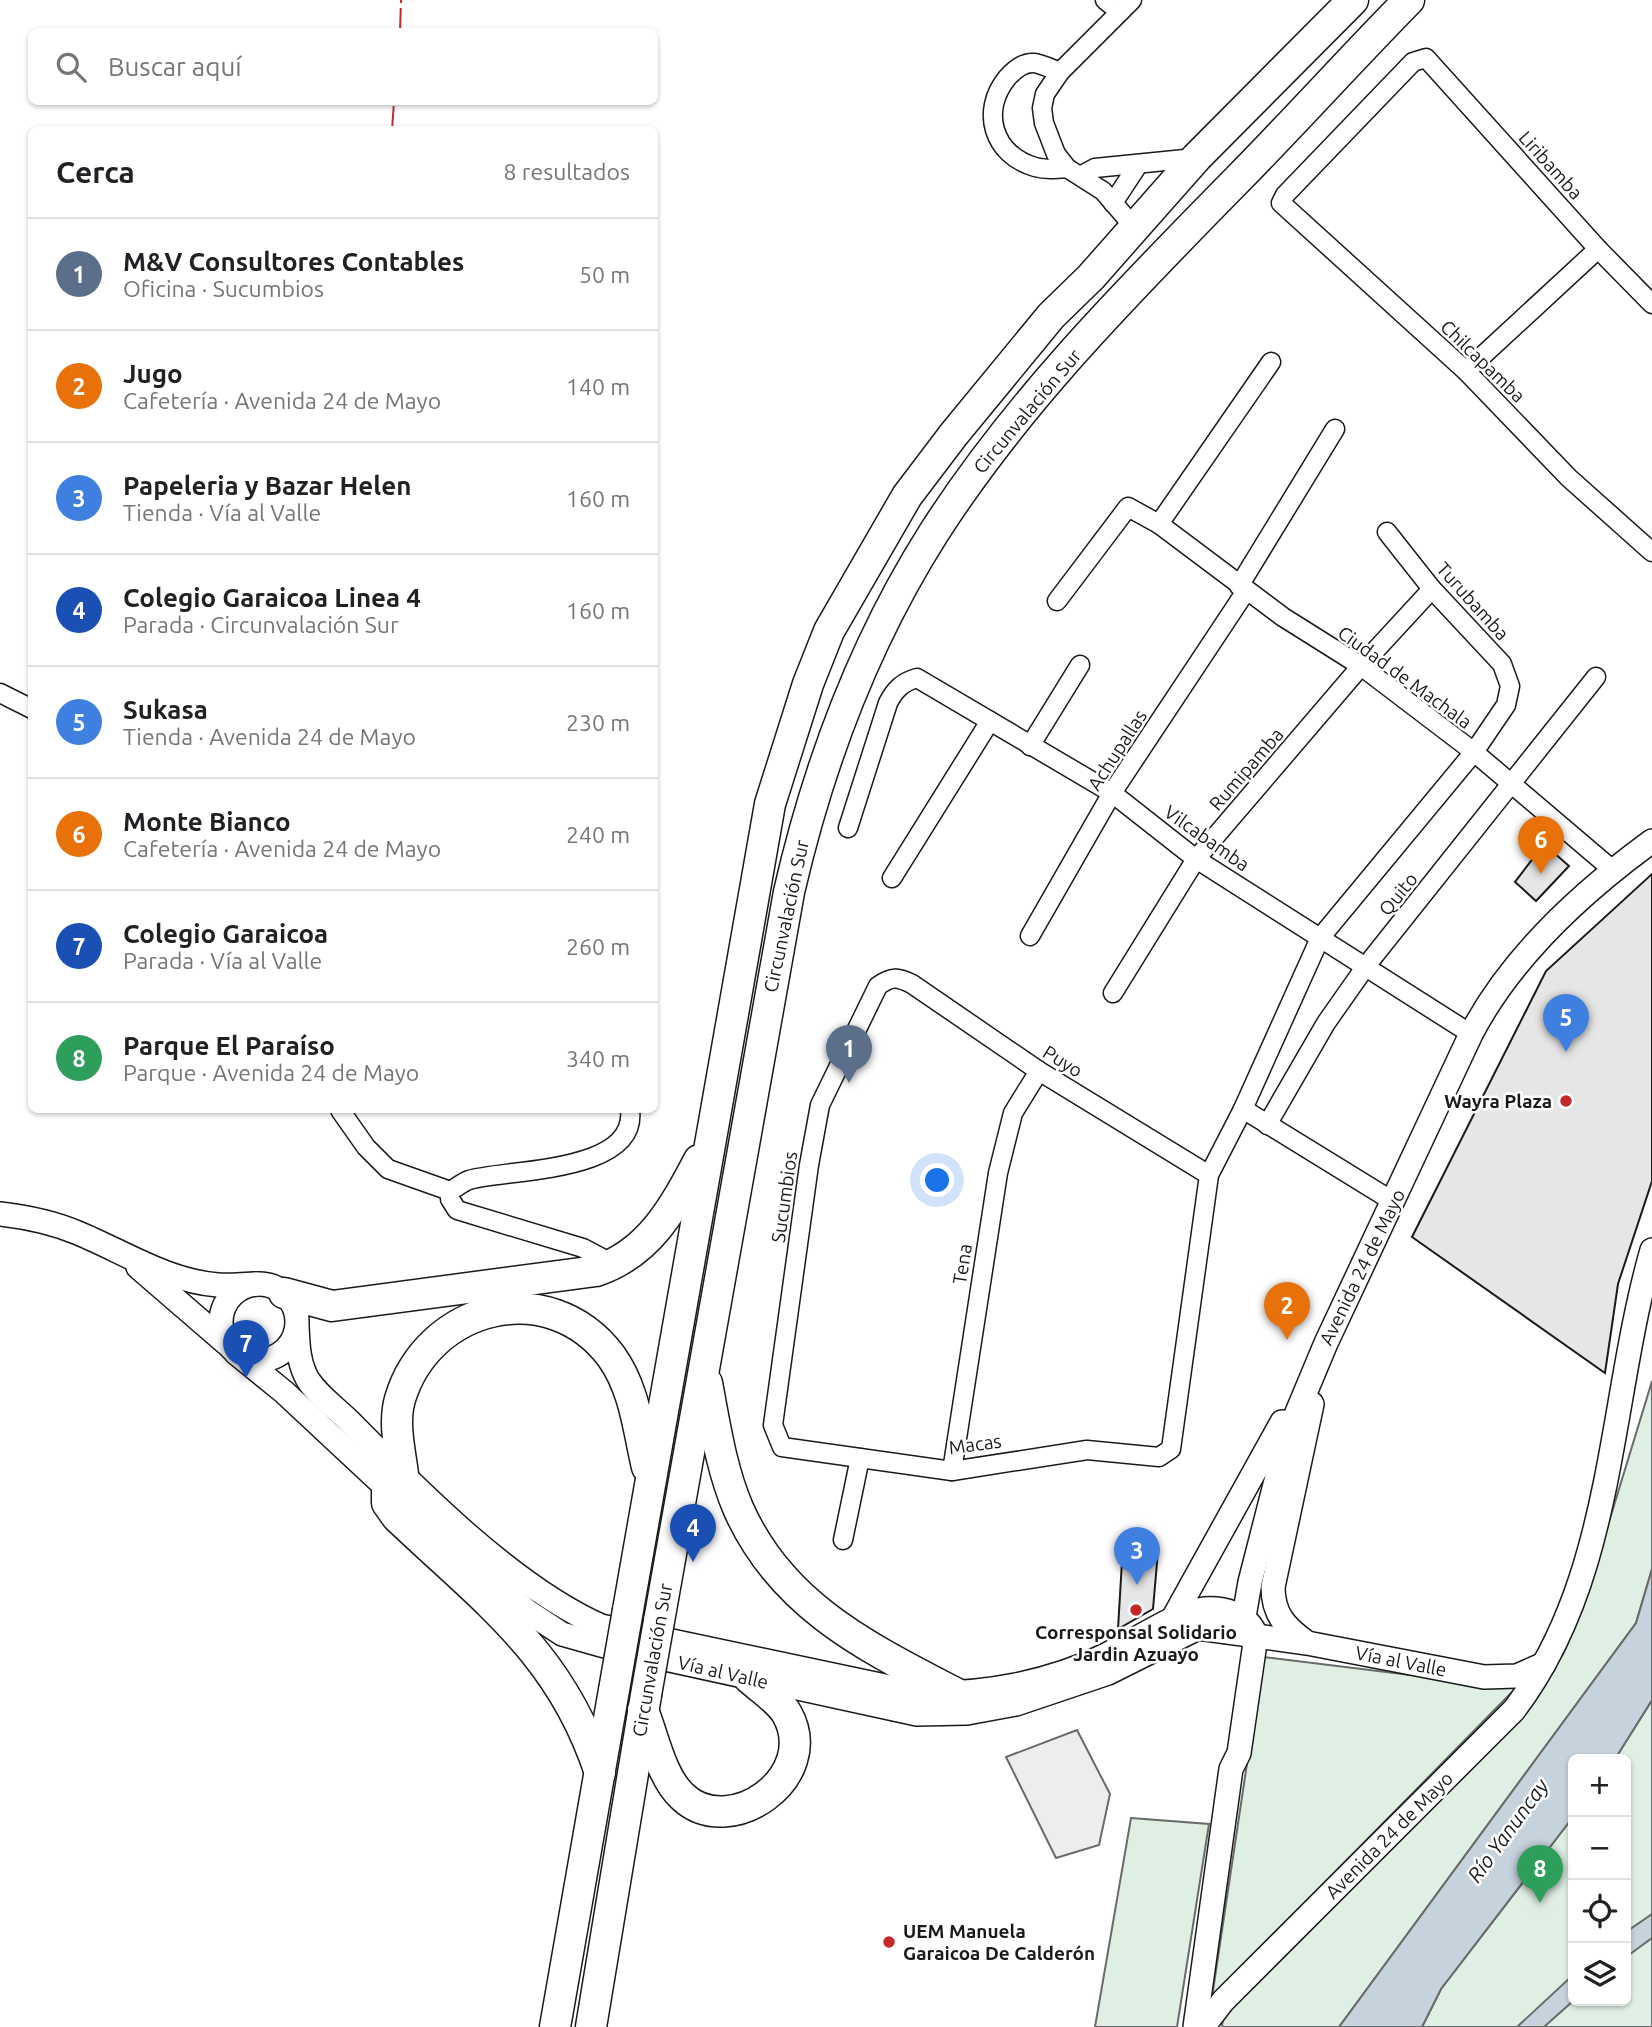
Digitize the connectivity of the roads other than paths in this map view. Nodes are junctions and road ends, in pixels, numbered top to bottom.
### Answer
1 (1105, 0) edge
2 (1353, 0) edge
3 (1409, 0) edge
4 (1126, 6) edge
5 (1060, 72) junction
6 (1197, 158) junction
7 (1138, 165) junction
8 (1074, 172) junction
9 (1113, 203) junction
10 (1281, 203) joint
11 (1134, 227) junction
12 (1598, 249) junction
13 (1652, 304) edge
14 (1271, 362) dead end
15 (1466, 371) junction
16 (1335, 429) dead end
17 (1159, 524) junction
18 (1387, 532) dead end
19 (1652, 552) edge
20 (1242, 589) junction
21 (1432, 589) junction
22 (1057, 601) dead end
23 (1080, 665) dead end
24 (1361, 666) junction
25 (1596, 677) dead end
26 (0, 692) edge
27 (1506, 705) joint
28 (28, 707) edge
29 (990, 721) junction
30 (1030, 746) junction
31 (1474, 752) junction
32 (1512, 785) junction
33 (1112, 793) junction
34 (849, 828) dead end
35 (1652, 841) edge
36 (1196, 859) junction
37 (1614, 871) junction
38 (892, 878) dead end
39 (1030, 936) dead end
40 (1320, 938) junction
41 (1366, 967) junction
42 (897, 977) joint
43 (1113, 993) dead end
44 (1471, 1034) junction
45 (1039, 1071) junction
46 (1243, 1109) junction
47 (342, 1113) edge
48 (630, 1113) edge
49 (1267, 1125) junction
50 (712, 1135) junction
51 (1209, 1175) junction
52 (450, 1191) junction
53 (1394, 1202) junction
54 (0, 1214) edge
55 (1652, 1250) edge
56 (128, 1258) junction
57 (615, 1265) junction
58 (270, 1288) junction
59 (1652, 1307) edge
60 (297, 1327) junction
61 (1326, 1343) junction
62 (232, 1349) junction
63 (704, 1367) junction
64 (1625, 1388) junction
65 (782, 1447) joint
66 (1171, 1449) joint
67 (860, 1458) junction
68 (952, 1471) junction
69 (395, 1481) junction
70 (651, 1486) junction
71 (843, 1540) dead end
72 (1171, 1622) junction
73 (1247, 1628) junction
74 (1307, 1643) junction
75 (1545, 1664) junction
76 (749, 1678) junction
77 (957, 1694) junction
78 (645, 1703) junction
79 (600, 1773) junction
80 (555, 2027) edge
81 (591, 2027) edge
82 (1195, 2027) edge
83 (1203, 2027) edge

1 - 4 street
2 - 6 highway, Circunvalación Sur
3 - 63 highway, Circunvalación Sur
4 - 5 street
5 - 8 street
5 - 8 street
6 - 7 street
6 - 11 highway, Circunvalación Sur
7 - 8 street
7 - 9 street
8 - 9 street
9 - 11 street
10 - 12 street, Liribamba
10 - 15 street, Chilcapamba
11 - 50 highway, Circunvalación Sur
12 - 13 street, Liribamba
12 - 15 street
14 - 17 street
15 - 19 street, Chilcapamba
16 - 20 street, Achupallas
17 - 20 street, Ciudad de Machala
17 - 22 street, Ciudad de Machala
18 - 21 street, Turubamba
20 - 24 street, Ciudad de Machala
20 - 33 street, Achupallas
21 - 24 street, Rumipamba
21 - 27 street, Turubamba
23 - 30 street
24 - 31 street, Ciudad de Machala
24 - 36 street, Rumipamba
25 - 32 street, Quito
26 - 28 street
27 - 31 street, Quito
29 - 30 street, Vilcabamba
29 - 34 street, Vilcabamba
29 - 38 street
30 - 33 street, Vilcabamba
31 - 32 street, Ciudad de Machala
31 - 40 street, Quito
32 - 37 street, Ciudad de Machala
32 - 41 street, Quito
33 - 36 street, Vilcabamba
33 - 39 street, Achupallas
35 - 37 main road, Avenida 24 de Mayo
36 - 40 street, Vilcabamba
36 - 43 street, Rumipamba
37 - 44 main road, Avenida 24 de Mayo
40 - 41 street, Vilcabamba
40 - 46 street, Quito
41 - 44 street, Vilcabamba
41 - 49 street, Quito
42 - 45 street, Puyo
42 - 65 street, Sucumbios
44 - 53 main road, Avenida 24 de Mayo
45 - 51 street, Puyo
45 - 68 street, Tena
46 - 49 street
46 - 51 street, Quito
47 - 52 street
48 - 52 street
49 - 53 street
50 - 57 highway
50 - 70 highway, Circunvalación Sur
51 - 66 street, Quito
52 - 57 street
53 - 61 main road, Avenida 24 de Mayo
54 - 56 main road
55 - 64 main road, Avenida 24 de Mayo
56 - 58 main road
56 - 62 main road, Vía al Valle
57 - 58 highway
58 - 60 main road
58 - 62 main road
59 - 64 main road, Avenida 24 de Mayo
60 - 62 main road
60 - 69 main road, Vía al Valle
61 - 72 main road
61 - 73 main road, Avenida 24 de Mayo
61 - 74 main road
62 - 69 main road, Vía al Valle
63 - 77 highway
63 - 78 highway, Circunvalación Sur, bridge
64 - 75 main road, Avenida 24 de Mayo
65 - 67 street, Macas
66 - 68 street, Macas
67 - 68 street, Macas
67 - 71 street
69 - 70 highway
69 - 76 main road, Vía al Valle
69 - 77 main road, Vía al Valle
69 - 79 highway
70 - 79 highway, Circunvalación Sur, bridge
72 - 73 main road, Vía al Valle
72 - 77 main road, Vía al Valle
73 - 74 main road, Vía al Valle
73 - 76 main road, Vía al Valle
73 - 82 main road, Avenida 24 de Mayo
74 - 75 main road, Vía al Valle
75 - 83 main road, Avenida 24 de Mayo
76 - 78 highway
78 - 81 highway, Circunvalación Sur
79 - 80 highway, Circunvalación Sur

